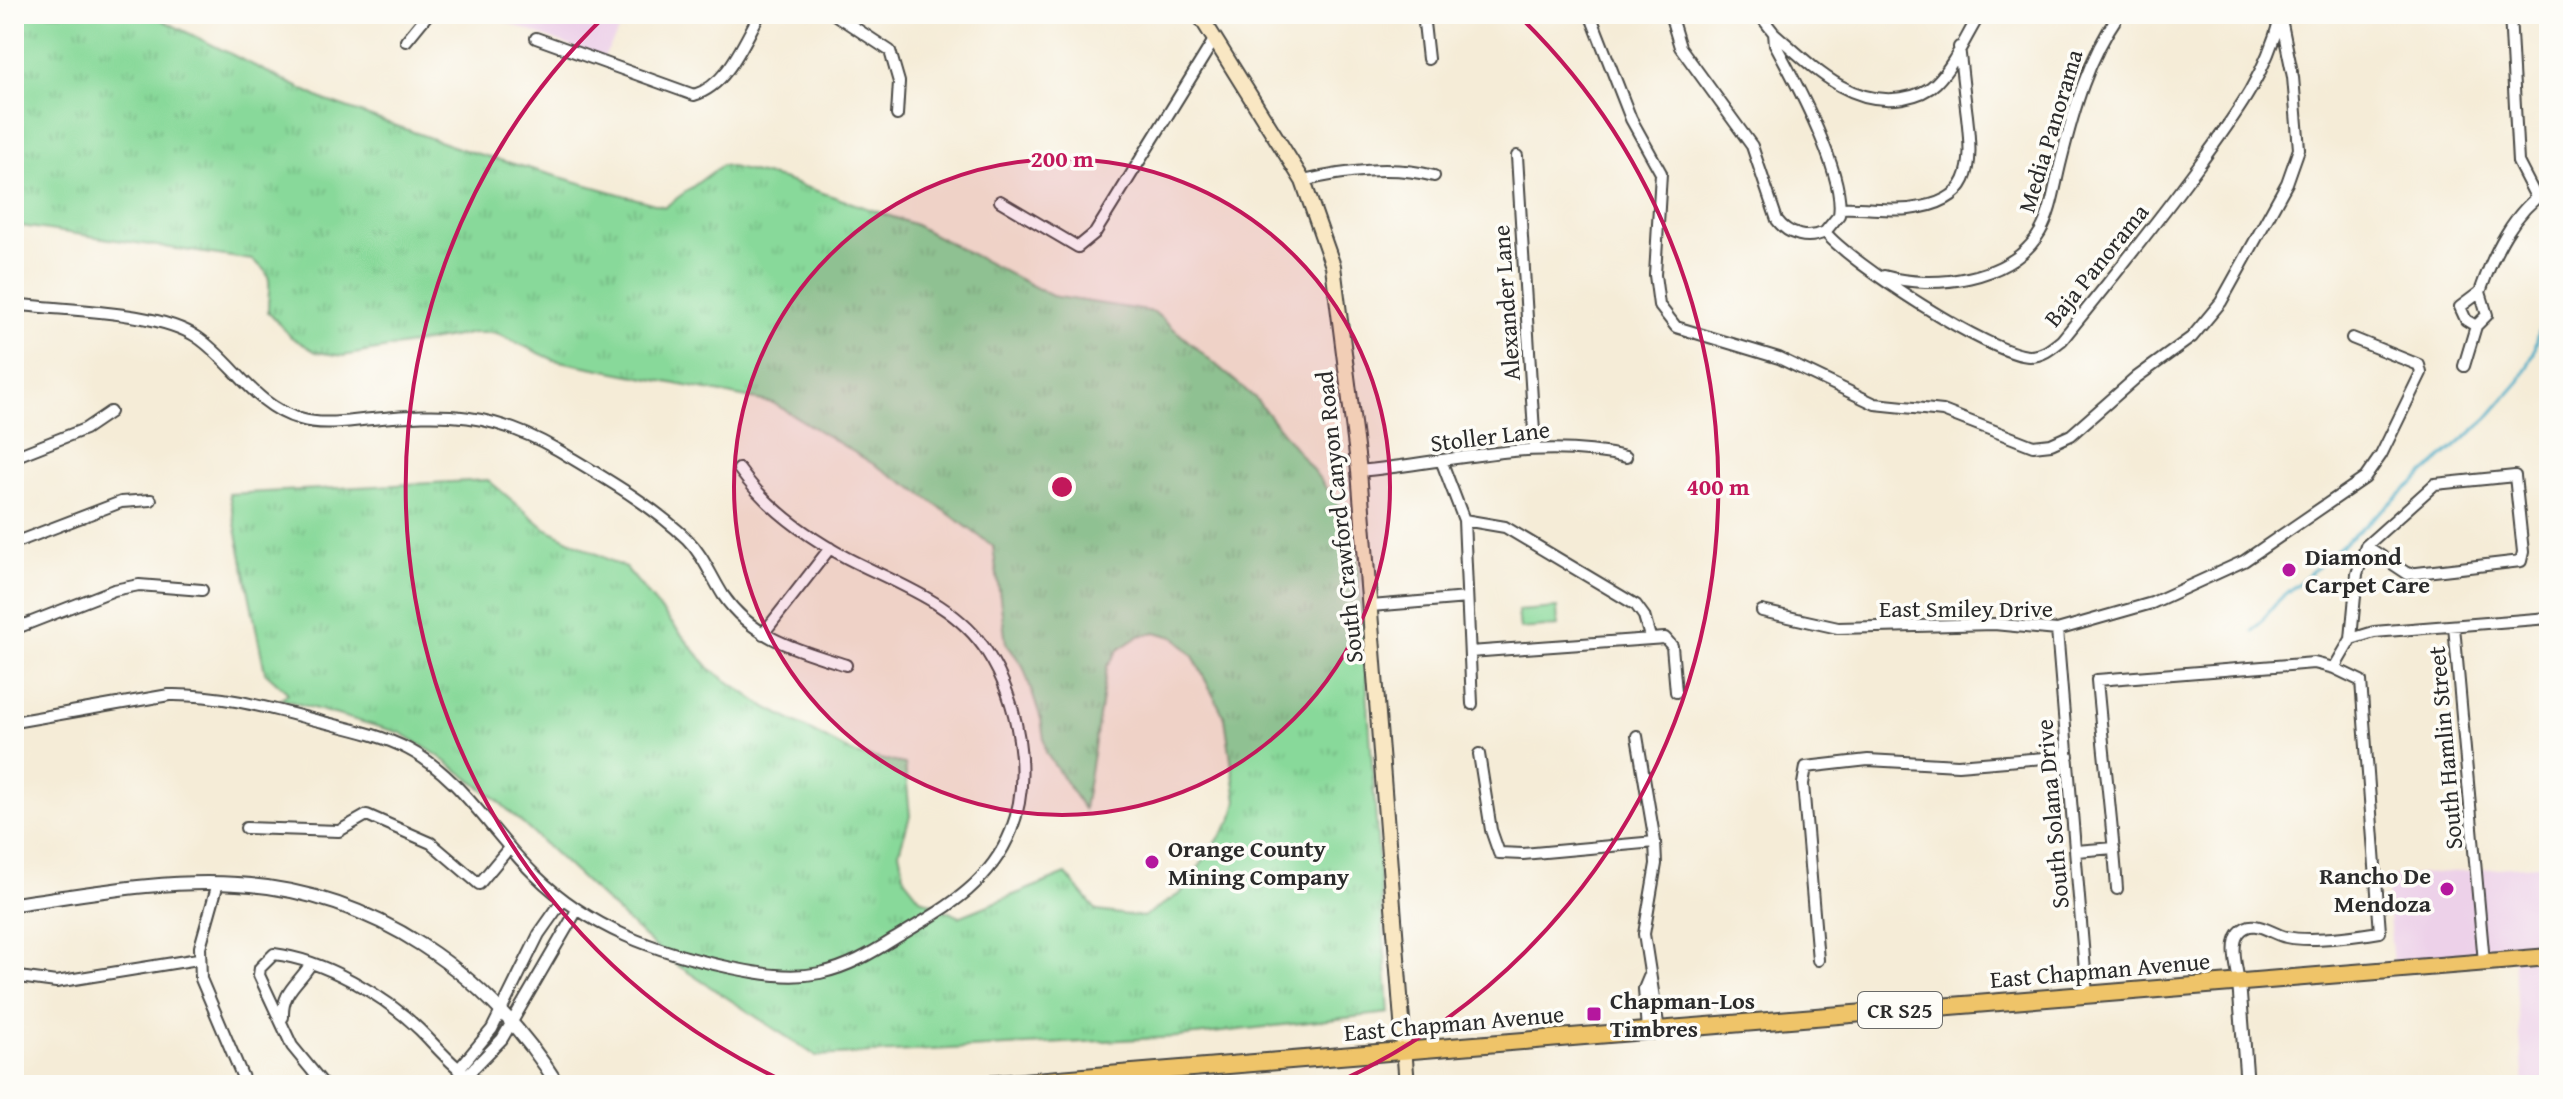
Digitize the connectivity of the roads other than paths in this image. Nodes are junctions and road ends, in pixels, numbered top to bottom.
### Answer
1 (428, 14) edge
2 (760, 14) edge
3 (834, 14) edge
4 (1199, 14) edge
5 (1423, 14) edge
6 (1590, 14) edge
7 (1670, 14) edge
8 (1759, 14) edge
9 (1980, 14) edge
10 (2119, 14) edge
11 (2510, 14) edge
12 (2280, 15) edge
13 (1774, 33) junction
14 (536, 38) dead end
15 (1214, 40) junction
16 (406, 41) dead end
17 (1959, 47) junction
18 (1428, 59) dead end
19 (897, 115) dead end
20 (1517, 156) dead end
21 (1434, 176) dead end
22 (1303, 181) junction
23 (2549, 188) edge
24 (2536, 197) junction
25 (1000, 201) dead end
26 (1841, 208) junction
27 (1825, 232) junction
28 (1877, 274) junction
29 (2480, 292) junction
30 (14, 304) edge
31 (2476, 326) junction
32 (2352, 338) dead end
33 (2464, 366) dead end
34 (110, 412) dead end
35 (1535, 448) junction
36 (14, 457) edge
37 (1626, 457) dead end
38 (1441, 460) junction
39 (739, 469) dead end
40 (1359, 471) junction
41 (151, 500) dead end
42 (1464, 520) junction
43 (14, 543) edge
44 (2366, 546) junction
45 (830, 548) junction
46 (202, 590) dead end
47 (1467, 598) junction
48 (1371, 606) junction
49 (1762, 611) dead end
50 (2549, 618) edge
51 (2454, 626) junction
52 (14, 629) edge
53 (2057, 630) junction
54 (763, 634) junction
55 (1650, 637) junction
56 (2351, 639) junction
57 (1470, 652) junction
58 (846, 665) dead end
59 (2334, 668) junction
60 (1676, 692) dead end
61 (1472, 704) dead end
62 (14, 722) edge
63 (1637, 736) dead end
64 (1479, 754) dead end
65 (2068, 756) junction
66 (246, 828) dead end
67 (1655, 842) junction
68 (509, 848) junction
69 (2114, 848) junction
70 (2076, 851) junction
71 (218, 883) junction
72 (2117, 889) dead end
73 (563, 900) junction
74 (14, 904) edge
75 (577, 910) junction
76 (2549, 957) edge
77 (198, 959) junction
78 (1818, 960) dead end
79 (2484, 962) junction
80 (310, 965) junction
81 (19, 977) dead end
82 (2239, 982) junction
83 (2087, 995) junction
84 (501, 1009) junction
85 (512, 1021) junction
86 (283, 1025) junction
87 (1653, 1030) junction
88 (1404, 1051) junction
89 (462, 1073) junction
90 (246, 1085) edge
91 (324, 1085) edge
92 (485, 1085) edge
93 (558, 1085) edge
94 (985, 1085) edge
95 (1407, 1085) edge
96 (2247, 1085) edge

1 - 16 street
2 - 14 street
3 - 19 street
4 - 15 main road, South Crawford Canyon Road
5 - 18 street
6 - 12 street
7 - 27 street
8 - 13 street
9 - 17 street
10 - 28 street, Media Panorama
11 - 24 street
12 - 28 street, Baja Panorama
13 - 17 street
13 - 26 street
15 - 22 main road, South Crawford Canyon Road
15 - 25 street
17 - 26 street
20 - 35 street, Alexander Lane
21 - 22 street
22 - 40 main road, South Crawford Canyon Road
23 - 24 street
24 - 29 street
26 - 27 street
27 - 28 street, Baja Panorama
29 - 31 street
29 - 31 street
30 - 54 street
31 - 33 street
32 - 53 street, East Smiley Drive
34 - 36 street
35 - 37 street, Stoller Lane
35 - 38 street, Stoller Lane
38 - 40 street, Stoller Lane
38 - 42 street
39 - 45 street
40 - 48 main road, South Crawford Canyon Road
41 - 43 street
42 - 47 street
42 - 55 street
44 - 44 street
44 - 56 street
45 - 54 street
45 - 75 street
46 - 52 street
47 - 48 street
47 - 57 street
48 - 88 main road, South Crawford Canyon Road
49 - 53 street, East Smiley Drive
50 - 51 street
51 - 56 street
51 - 79 street, South Hamlin Street
53 - 65 street, South Solana Drive
54 - 58 street
55 - 57 street
55 - 60 street
56 - 59 street
57 - 61 street
59 - 69 street
59 - 82 street
62 - 68 street
63 - 67 street
64 - 67 street
65 - 70 street, South Solana Drive
65 - 78 street
66 - 68 street
67 - 87 street
68 - 73 street
69 - 70 street
69 - 72 street
70 - 83 street, South Solana Drive
71 - 74 street
71 - 77 street
71 - 84 street
73 - 75 street
73 - 84 street
75 - 85 street
76 - 79 main road, East Chapman Avenue / CR S25
77 - 81 street
77 - 90 street
79 - 82 main road, East Chapman Avenue / CR S25
80 - 86 street
80 - 86 street
80 - 89 street
82 - 83 main road, East Chapman Avenue / CR S25
82 - 96 street
83 - 87 main road, East Chapman Avenue / CR S25
84 - 85 street
84 - 89 street
85 - 89 street
85 - 93 street
86 - 91 street
87 - 88 main road, East Chapman Avenue / CR S25
88 - 94 main road, East Chapman Avenue / CR S25
88 - 95 main road, South Crawford Canyon Road
89 - 92 street

